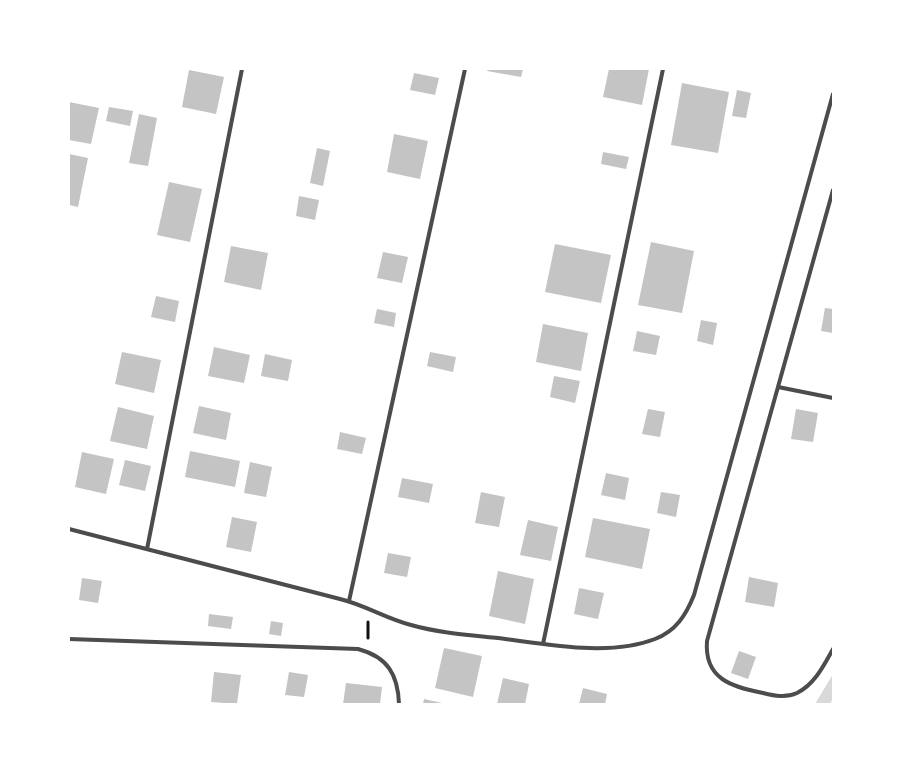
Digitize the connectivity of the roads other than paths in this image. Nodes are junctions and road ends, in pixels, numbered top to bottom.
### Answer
1 (242, 69) edge
2 (465, 69) edge
3 (664, 69) edge
4 (833, 94) edge
5 (833, 190) edge
6 (778, 387) junction
7 (833, 398) edge
8 (69, 529) edge
9 (147, 549) junction
10 (349, 601) junction
11 (69, 639) edge
12 (542, 644) junction
13 (833, 649) edge
14 (399, 704) edge

1 - 9 lane
2 - 10 lane
3 - 12 lane
4 - 12 lane
5 - 6 lane
6 - 7 lane
6 - 13 lane
8 - 9 lane
9 - 10 lane
10 - 12 lane
11 - 14 lane

